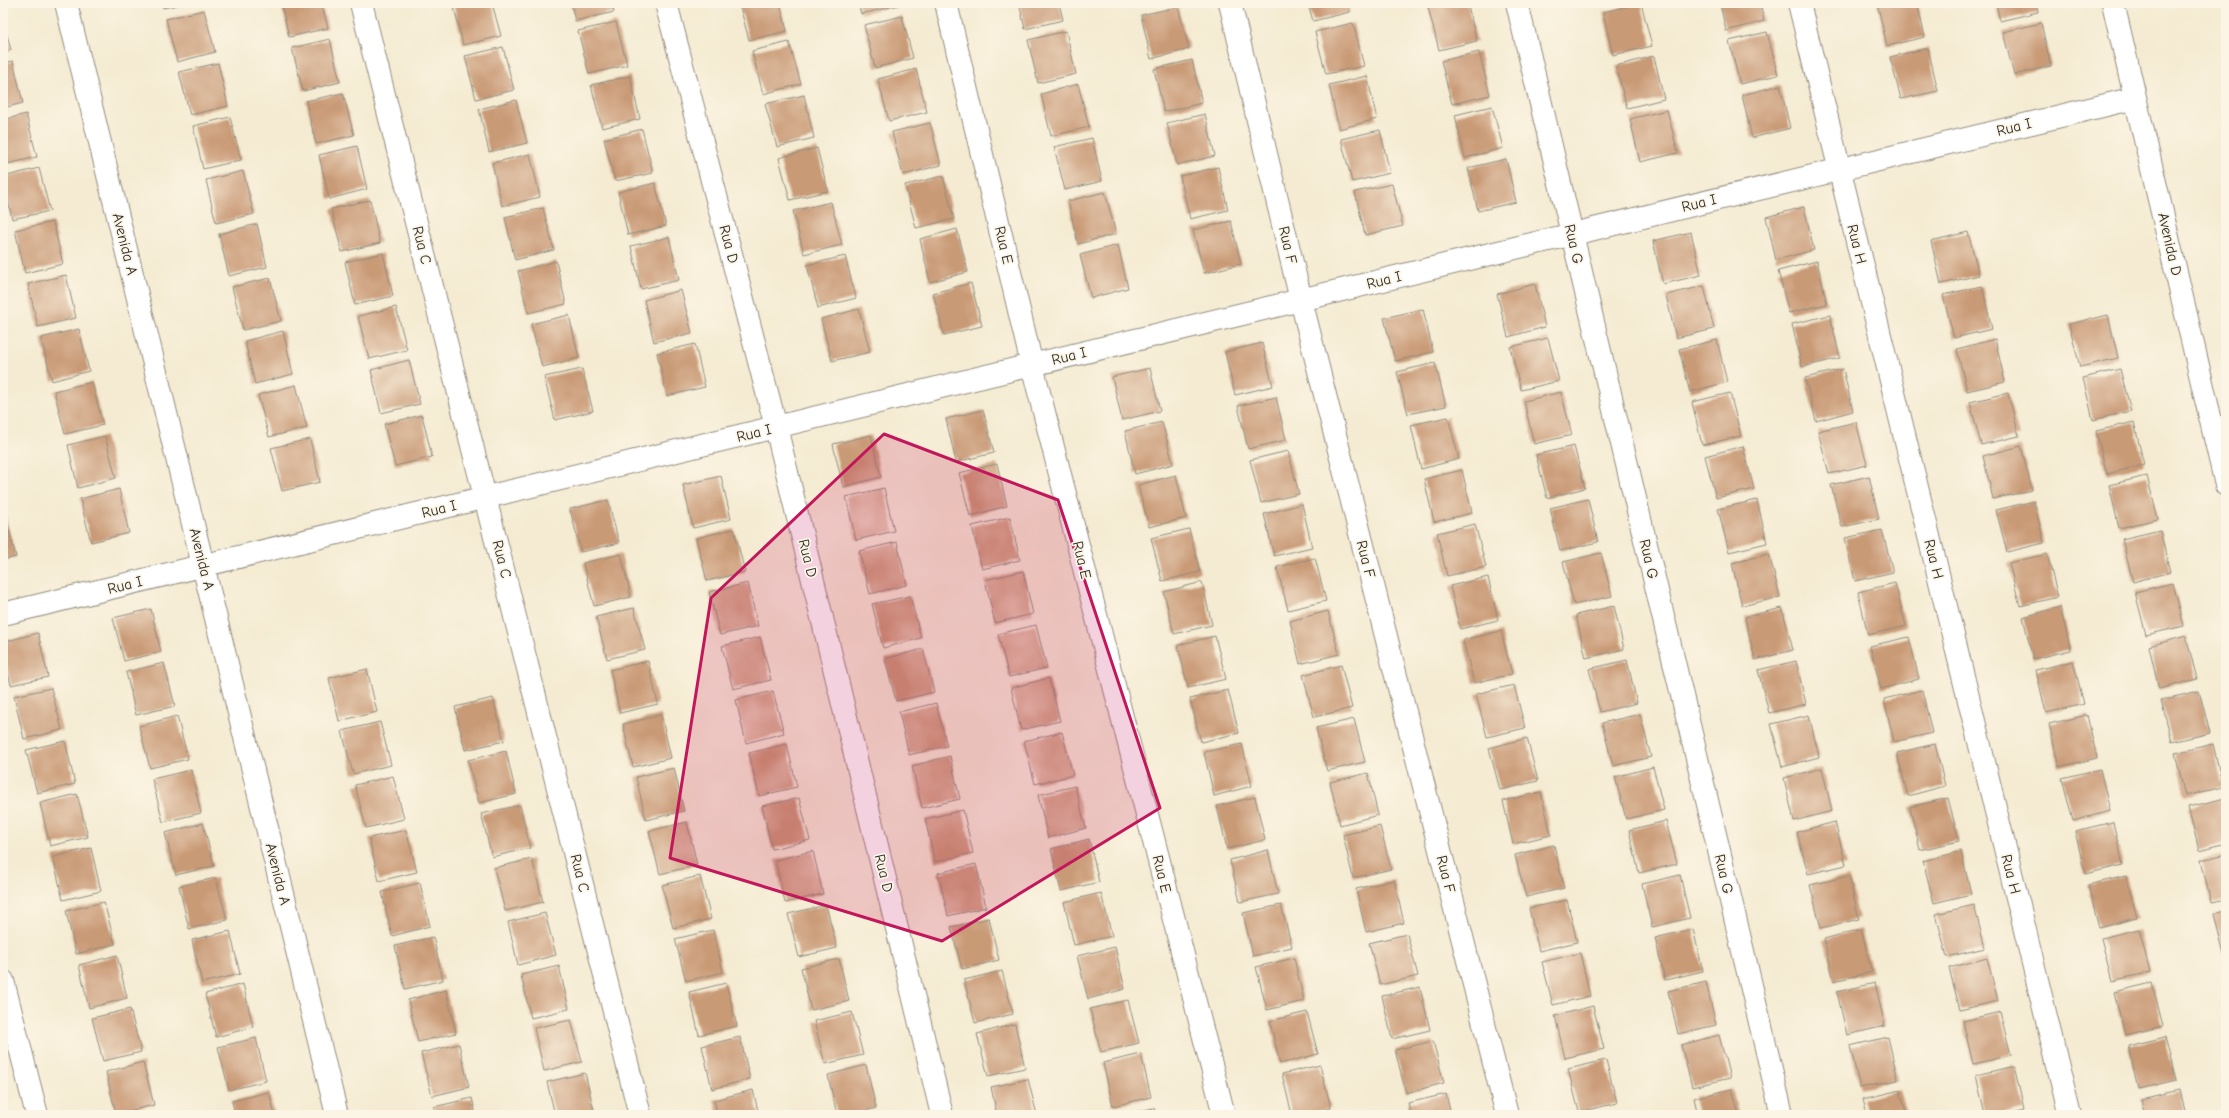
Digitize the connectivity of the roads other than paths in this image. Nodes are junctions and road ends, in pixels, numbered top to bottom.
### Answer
1 (66, 3) edge
2 (362, 3) edge
3 (666, 3) edge
4 (946, 3) edge
5 (1230, 3) edge
6 (1517, 3) edge
7 (1799, 3) edge
8 (2113, 3) edge
9 (2135, 98) junction
10 (1839, 169) junction
11 (1572, 234) junction
12 (1301, 300) junction
13 (1032, 365) junction
14 (776, 427) junction
15 (2226, 485) edge
16 (486, 497) junction
17 (204, 566) junction
18 (3, 614) edge
19 (3, 981) edge
20 (37, 1115) edge
21 (337, 1115) edge
22 (640, 1115) edge
23 (942, 1115) edge
24 (1224, 1115) edge
25 (1507, 1115) edge
26 (1782, 1115) edge
27 (2070, 1115) edge

1 - 17 street, Avenida A
2 - 16 street, Rua C
3 - 14 street, Rua D
4 - 13 street, Rua E
5 - 12 street, Rua F
6 - 11 street, Rua G
7 - 10 street, Rua H
8 - 9 street, Avenida D
9 - 10 street, Rua I
9 - 15 street, Avenida D
10 - 11 street, Rua I
10 - 27 street, Rua H
11 - 12 street, Rua I
11 - 26 street, Rua G
12 - 13 street, Rua I
12 - 25 street, Rua F
13 - 14 street, Rua I
13 - 24 street, Rua E
14 - 16 street, Rua I
14 - 23 street, Rua D
16 - 17 street, Rua I
16 - 22 street, Rua C
17 - 18 street, Rua I
17 - 21 street, Avenida A
19 - 20 street

